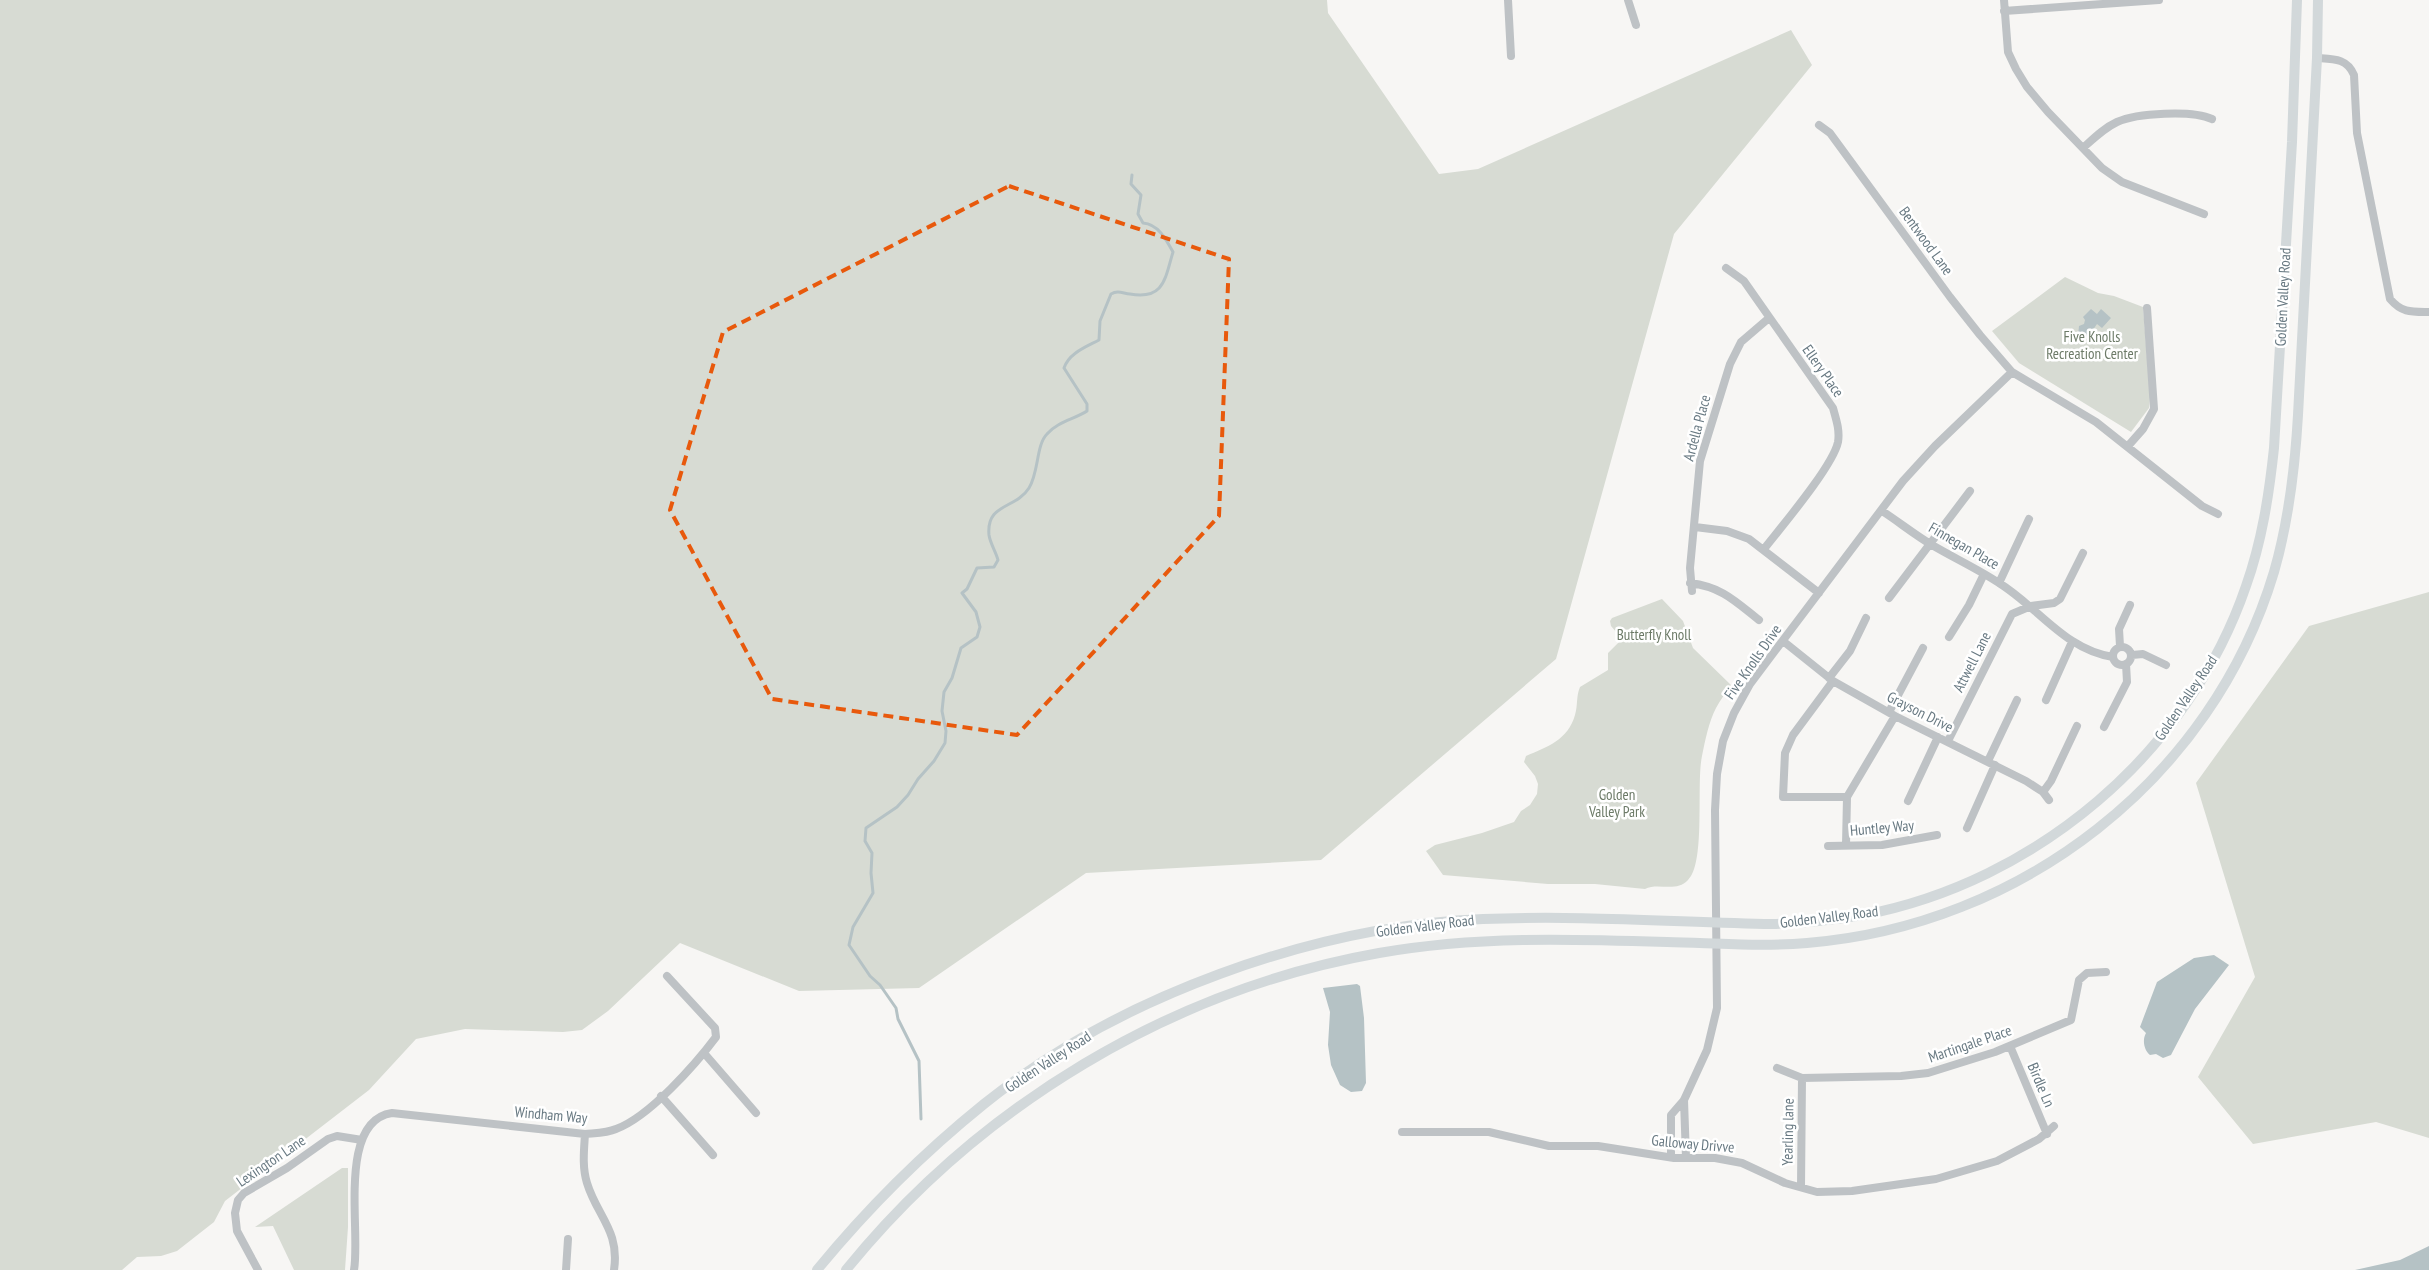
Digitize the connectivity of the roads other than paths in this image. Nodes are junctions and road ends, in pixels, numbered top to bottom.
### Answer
1 (1508, 0) edge
2 (1628, 0) edge
3 (2004, 0) edge
4 (2159, 0) edge
5 (2297, 0) edge
6 (2318, 0) edge
7 (2004, 11) junction
8 (1636, 25) dead end
9 (1511, 56) dead end
10 (2317, 58) junction
11 (2212, 119) dead end
12 (1819, 124) dead end
13 (2083, 148) junction
14 (2204, 214) dead end
15 (1726, 268) dead end
16 (2147, 308) dead end
17 (2429, 312) edge
18 (1769, 318) junction
19 (2012, 372) junction
20 (2128, 446) junction
21 (1970, 491) dead end
22 (1882, 511) junction
23 (2218, 514) dead end
24 (2029, 519) dead end
25 (1695, 527) junction
26 (1930, 544) junction
27 (1764, 549) junction
28 (2083, 553) dead end
29 (1984, 574) junction
30 (1999, 583) junction
31 (1819, 593) junction
32 (1889, 598) dead end
33 (2130, 605) dead end
34 (2031, 606) junction
35 (1866, 618) dead end
36 (1759, 620) dead end
37 (1949, 637) dead end
38 (1783, 641) junction
39 (2072, 642) junction
40 (2120, 646) junction
41 (1923, 648) dead end
42 (2132, 655) junction
43 (2113, 657) junction
44 (2126, 664) junction
45 (2166, 665) dead end
46 (1831, 680) junction
47 (2017, 700) dead end
48 (2046, 700) dead end
49 (1892, 714) junction
50 (2077, 726) dead end
51 (2104, 728) dead end
52 (1938, 737) junction
53 (1948, 742) junction
54 (1992, 763) junction
55 (2043, 792) junction
56 (1847, 797) junction
57 (2049, 800) dead end
58 (1908, 801) dead end
59 (1967, 828) dead end
60 (1937, 835) dead end
61 (1846, 845) junction
62 (1828, 846) dead end
63 (1717, 922) junction
64 (1718, 943) junction
65 (2106, 972) dead end
66 (667, 976) dead end
67 (2010, 1046) junction
68 (704, 1053) junction
69 (1777, 1068) dead end
70 (1802, 1078) junction
71 (661, 1096) junction
72 (1684, 1100) junction
73 (756, 1113) dead end
74 (2054, 1126) dead end
75 (1402, 1132) dead end
76 (585, 1134) junction
77 (2047, 1134) junction
78 (362, 1140) junction
79 (713, 1155) dead end
80 (1671, 1157) junction
81 (1686, 1158) junction
82 (1801, 1187) junction
83 (568, 1239) dead end
84 (822, 1268) edge
85 (258, 1270) edge
86 (354, 1270) edge
87 (566, 1270) edge
88 (614, 1270) edge
89 (846, 1270) edge

1 - 9 street
2 - 8 street
3 - 7 street
4 - 7 street
5 - 63 main road, Golden Valley Road
6 - 10 main road, Golden Valley Road
7 - 13 street
10 - 17 street
10 - 64 main road, Golden Valley Road
11 - 13 street
12 - 19 street, Bentwood Lane
13 - 14 street
15 - 18 street, Ellery Place
16 - 20 street
18 - 25 street, Ardella Place
18 - 27 street, Ellery Place
19 - 20 street, Bentwood Lane
19 - 22 street, Five Knolls Drive
20 - 23 street, Bentwood Lane
21 - 26 street
22 - 26 street, Finnegan Place
22 - 31 street, Five Knolls Drive
24 - 30 street
25 - 27 street
25 - 36 street, Ardella Place
26 - 29 street, Finnegan Place
26 - 32 street
27 - 31 street
28 - 34 street
29 - 30 street, Finnegan Place
29 - 37 street
30 - 34 street, Finnegan Place
31 - 38 street, Five Knolls Drive
33 - 40 street
34 - 39 street, Finnegan Place
34 - 53 street, Attwell Lane
35 - 46 street
38 - 46 street, Grayson Drive
38 - 63 street, Five Knolls Drive
39 - 43 street, Finnegan Place
39 - 48 street
40 - 42 street
40 - 43 street
41 - 49 street
42 - 44 street
42 - 45 street
43 - 44 street
44 - 51 street
46 - 49 street, Grayson Drive
46 - 56 street
47 - 54 street
49 - 52 street, Grayson Drive
49 - 56 street
50 - 55 street
52 - 53 street, Grayson Drive
52 - 58 street
53 - 54 street, Grayson Drive
54 - 55 street, Grayson Drive
54 - 59 street
55 - 57 street, Grayson Drive
56 - 61 street
60 - 61 street, Huntley Way
61 - 62 street, Huntley Way
63 - 64 street, Five Knolls Drive
63 - 84 main road, Golden Valley Road
64 - 72 street, Five Knolls Drive
64 - 89 main road, Golden Valley Road
65 - 67 street, Martingale Place
66 - 68 street, Windham Way
67 - 70 street, Martingale Place
67 - 77 street, Birdle Ln
68 - 71 street, Windham Way
68 - 73 street
69 - 70 street, Martingale Place
70 - 82 street, Yearling lane
71 - 76 street, Windham Way
71 - 79 street
72 - 80 street, Five Knolls Drive
72 - 81 street
74 - 77 street, Galloway Drivve
75 - 80 street, Galloway Drivve
76 - 78 street, Windham Way
76 - 88 street
77 - 82 street, Galloway Drivve
78 - 85 street, Lexington Lane
78 - 86 street
80 - 81 street, Galloway Drivve
81 - 82 street, Galloway Drivve
83 - 87 street

